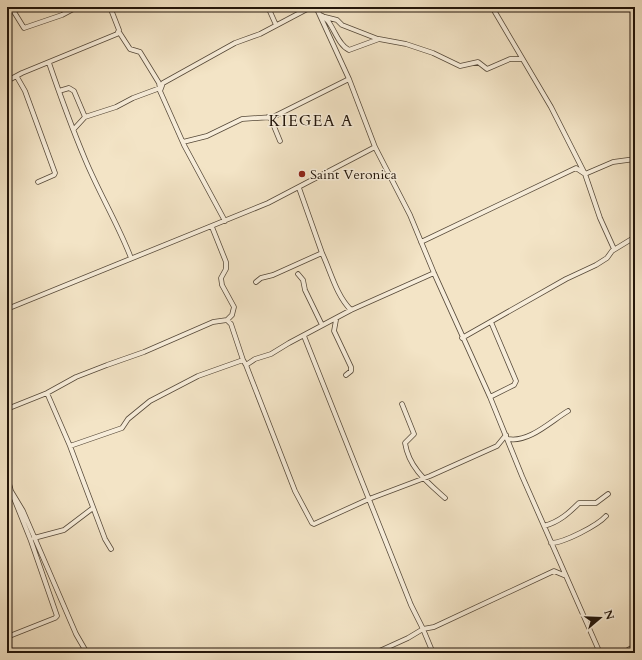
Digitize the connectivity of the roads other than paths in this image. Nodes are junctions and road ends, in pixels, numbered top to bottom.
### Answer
1 (11, 7) edge
2 (77, 7) edge
3 (110, 7) edge
4 (268, 7) edge
5 (311, 7) edge
6 (316, 7) edge
7 (492, 7) edge
8 (320, 15) junction
9 (325, 17) junction
10 (276, 25) junction
11 (119, 32) junction
12 (379, 39) junction
13 (522, 59) junction
14 (49, 63) junction
15 (17, 77) junction
16 (349, 79) junction
17 (8, 80) edge
18 (160, 90) junction
19 (59, 91) junction
20 (85, 117) junction
21 (268, 118) junction
22 (74, 129) junction
23 (280, 141) dead end
24 (183, 142) junction
25 (375, 147) junction
26 (635, 159) edge
27 (585, 174) junction
28 (38, 182) dead end
29 (299, 188) junction
30 (225, 221) junction
31 (212, 227) junction
32 (635, 237) edge
33 (7, 238) edge
34 (7, 242) edge
35 (421, 242) junction
36 (614, 249) junction
37 (322, 253) junction
38 (131, 258) junction
39 (434, 273) junction
40 (298, 274) dead end
41 (256, 282) dead end
42 (7, 310) edge
43 (351, 310) junction
44 (336, 319) junction
45 (227, 320) junction
46 (491, 322) junction
47 (322, 325) junction
48 (304, 336) junction
49 (462, 338) junction
50 (243, 360) junction
51 (246, 364) junction
52 (346, 374) dead end
53 (47, 394) junction
54 (490, 397) junction
55 (402, 404) dead end
56 (7, 409) edge
57 (568, 411) dead end
58 (507, 437) junction
59 (70, 446) junction
60 (7, 476) edge
61 (424, 478) junction
62 (9, 492) edge
63 (608, 494) dead end
64 (445, 498) dead end
65 (369, 499) junction
66 (93, 508) junction
67 (606, 516) dead end
68 (544, 526) junction
69 (35, 537) junction
70 (31, 541) junction
71 (551, 544) junction
72 (111, 550) dead end
73 (566, 576) junction
74 (423, 629) junction
75 (7, 637) edge
76 (635, 646) edge
77 (87, 653) edge
78 (375, 653) edge
79 (432, 653) edge
80 (600, 653) edge
81 (623, 653) edge

1 - 2 street
3 - 11 street
4 - 10 street
5 - 10 street
6 - 8 street
7 - 13 street
8 - 9 street
8 - 16 street
9 - 12 street
9 - 12 street
10 - 18 street
11 - 14 street
11 - 18 street
12 - 13 street
13 - 27 street
14 - 15 street
14 - 19 street
15 - 17 street
15 - 28 street
16 - 21 street
16 - 25 street
18 - 20 street
18 - 24 street
19 - 20 street
19 - 22 street
20 - 22 street
21 - 23 street
21 - 24 street
22 - 38 street
24 - 30 street
25 - 29 street
25 - 35 street
26 - 27 street
27 - 35 street
27 - 36 street
29 - 30 street
29 - 37 street
30 - 31 street
31 - 38 street
31 - 45 street
32 - 36 street
33 - 34 street
35 - 39 street
36 - 46 street
37 - 41 street
37 - 43 street
38 - 42 street
39 - 43 street
39 - 49 street
40 - 47 street
43 - 44 street
44 - 47 street
44 - 52 street
45 - 50 street
45 - 53 street
46 - 49 street
46 - 54 street
47 - 48 street
48 - 51 street
48 - 65 street
49 - 54 street
50 - 51 street
50 - 59 street
51 - 65 street
53 - 56 street
53 - 59 street
54 - 58 street
55 - 61 street
57 - 58 street
58 - 61 street
58 - 68 street
59 - 66 street
60 - 62 street
61 - 64 street
61 - 65 street
62 - 69 street
62 - 70 street
63 - 68 street
65 - 74 street
66 - 69 street
66 - 72 street
67 - 71 street
68 - 71 street
69 - 70 street
69 - 77 street
70 - 75 street
71 - 73 street
73 - 74 street
73 - 80 street
74 - 78 street
74 - 79 street
76 - 81 street

